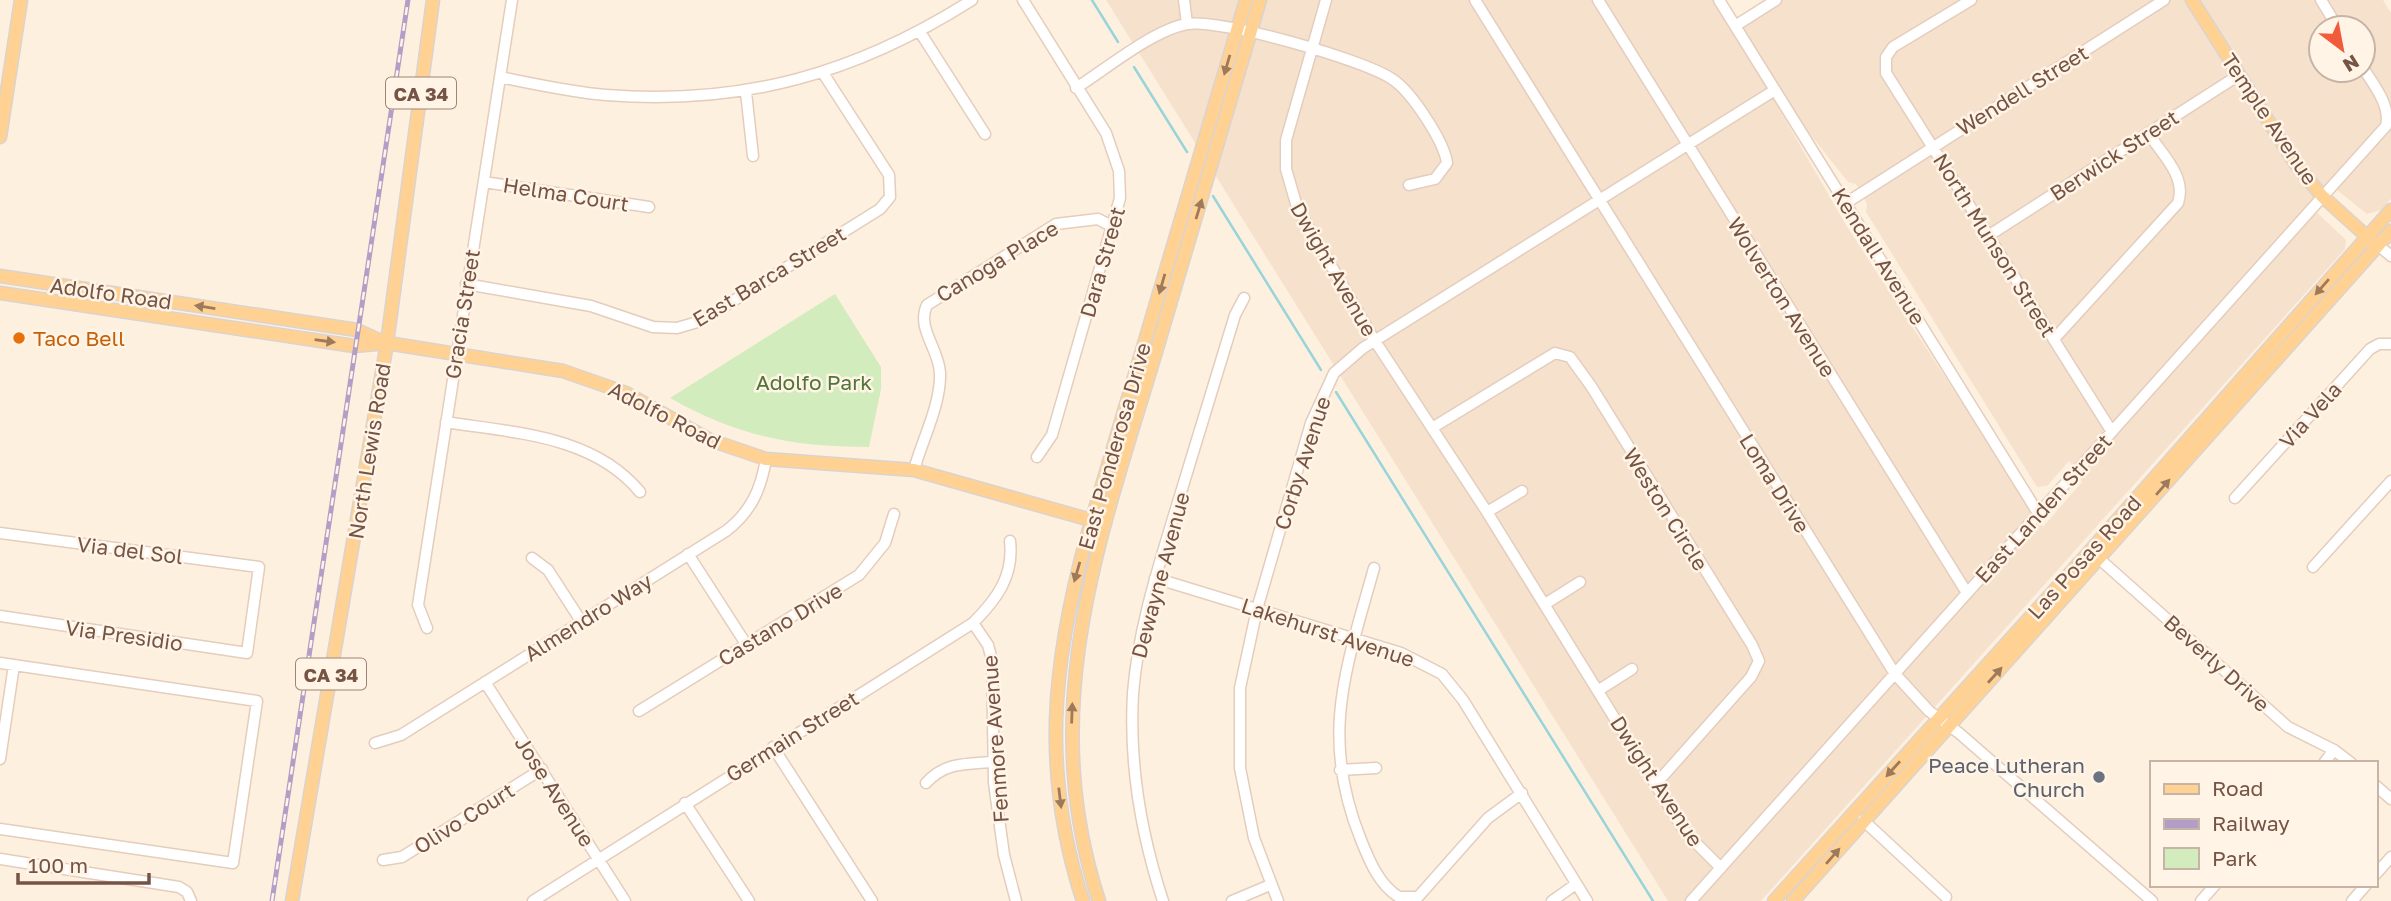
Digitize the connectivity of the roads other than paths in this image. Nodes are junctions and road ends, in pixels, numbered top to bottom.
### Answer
1 (21, 0) edge
2 (433, 0) edge
3 (512, 0) edge
4 (972, 0) edge
5 (1023, 0) edge
6 (1184, 0) edge
7 (1246, 0) edge
8 (1260, 0) edge
9 (1326, 0) edge
10 (1475, 0) edge
11 (1598, 0) edge
12 (1719, 0) edge
13 (1776, 0) edge
14 (1971, 0) edge
15 (2164, 0) edge
16 (2192, 0) edge
17 (1187, 24) junction
18 (1735, 26) junction
19 (1244, 30) junction
20 (920, 32) junction
21 (1311, 49) junction
22 (823, 73) junction
23 (2239, 75) junction
24 (500, 77) junction
25 (2373, 84) edge
26 (1076, 88) junction
27 (1775, 90) junction
28 (746, 92) junction
29 (2390, 113) edge
30 (2148, 133) junction
31 (985, 134) dead end
32 (0, 138) edge
33 (1687, 146) junction
34 (1933, 146) junction
35 (753, 156) dead end
36 (484, 182) junction
37 (1409, 185) dead end
38 (2322, 196) junction
39 (1600, 200) junction
40 (1846, 203) junction
41 (649, 207) dead end
42 (2391, 210) edge
43 (1114, 227) junction
44 (2391, 231) edge
45 (1988, 236) junction
46 (2367, 236) junction
47 (2378, 245) junction
48 (2391, 256) edge
49 (0, 276) edge
50 (467, 284) junction
51 (0, 293) edge
52 (1244, 298) dead end
53 (2054, 339) junction
54 (1375, 341) junction
55 (387, 343) junction
56 (2391, 344) edge
57 (456, 354) junction
58 (446, 422) junction
59 (1432, 428) junction
60 (2112, 432) junction
61 (1037, 457) dead end
62 (766, 459) junction
63 (914, 470) junction
64 (2391, 481) edge
65 (1522, 491) dead end
66 (640, 492) dead end
67 (2235, 498) dead end
68 (1487, 512) junction
69 (2038, 513) junction
70 (894, 514) dead end
71 (1098, 523) junction
72 (0, 533) edge
73 (1010, 541) dead end
74 (688, 554) junction
75 (2095, 555) junction
76 (532, 558) dead end
77 (2313, 567) dead end
78 (1374, 568) dead end
79 (1155, 578) junction
80 (1580, 582) dead end
81 (1967, 593) junction
82 (1545, 604) junction
83 (1257, 609) junction
84 (0, 616) edge
85 (581, 621) junction
86 (972, 623) junction
87 (427, 628) dead end
88 (1355, 638) junction
89 (746, 644) junction
90 (247, 653) joint
91 (0, 663) edge
92 (14, 665) junction
93 (1632, 669) dead end
94 (1895, 674) junction
95 (485, 682) junction
96 (1599, 690) junction
97 (4, 710) edge
98 (639, 711) dead end
99 (1944, 722) junction
100 (376, 743) dead end
101 (773, 747) junction
102 (2334, 750) junction
103 (0, 759) edge
104 (2325, 761) edge
105 (2348, 761) edge
106 (992, 762) junction
107 (1377, 768) dead end
108 (542, 769) junction
109 (1340, 770) junction
110 (926, 783) dead end
111 (1655, 785) junction
112 (2377, 787) edge
113 (1522, 793) junction
114 (2391, 799) edge
115 (685, 803) junction
116 (1863, 820) junction
117 (0, 829) edge
118 (2391, 857) edge
119 (598, 858) junction
120 (0, 859) edge
121 (383, 860) dead end
122 (1721, 868) junction
123 (2377, 873) edge
124 (1270, 884) junction
125 (1576, 884) junction
126 (2213, 887) edge
127 (2364, 887) edge
128 (189, 897) edge
129 (1946, 897) dead end
130 (292, 901) edge
131 (533, 901) edge
132 (625, 901) edge
133 (748, 901) edge
134 (872, 901) edge
135 (1016, 901) edge
136 (1083, 901) edge
137 (1099, 901) edge
138 (1163, 901) edge
139 (1232, 901) edge
140 (1278, 901) edge
141 (1552, 901) edge
142 (1587, 901) edge
143 (1691, 901) edge
144 (1774, 901) edge
145 (1793, 901) edge
146 (2152, 901) edge
147 (2201, 901) edge
148 (2352, 901) edge

1 - 32 main road
2 - 55 main road, North Lewis Road / CA 34
3 - 24 street, Gracia Street
4 - 20 street
5 - 26 street, Dara Street
6 - 17 street
7 - 19 main road, East Ponderosa Drive
8 - 19 main road, East Ponderosa Drive
9 - 21 street, Dwight Avenue
10 - 39 street, Loma Drive
11 - 33 street, Wolverton Avenue
12 - 18 street, Kendall Avenue
13 - 18 street
14 - 34 street, North Munson Street
15 - 34 street, Wendell Street
16 - 23 main road, Temple Avenue
17 - 19 street
17 - 26 street
18 - 27 street, Kendall Avenue
19 - 21 street
19 - 71 main road, East Ponderosa Drive
20 - 22 street
20 - 31 street
21 - 37 street
21 - 54 street, Dwight Avenue
22 - 28 street
22 - 50 street, East Barca Street
23 - 30 street, Berwick Street
23 - 38 main road, Temple Avenue
24 - 28 street
24 - 36 street, Gracia Street
25 - 29 street
26 - 43 street, Dara Street
27 - 33 street, Corby Avenue
27 - 40 street, Kendall Avenue
28 - 35 street
29 - 38 street, East Landen Street
30 - 45 street, Berwick Street
30 - 53 street
33 - 39 street, Corby Avenue
33 - 81 street, Wolverton Avenue
34 - 40 street, Wendell Street
34 - 45 street, North Munson Street
36 - 41 street, Helma Court
36 - 50 street, Gracia Street
38 - 46 main road, Temple Avenue
38 - 60 street, East Landen Street
39 - 54 street, Corby Avenue
39 - 94 street, Loma Drive
40 - 69 street, Kendall Avenue
42 - 46 main road, Las Posas Road
43 - 61 street, Dara Street
43 - 63 street, Canoga Place
44 - 47 main road, Las Posas Road
45 - 53 street, North Munson Street
46 - 47 main road, Temple Avenue
46 -> 75 main road, Las Posas Road
47 - 48 street, Temple Avenue
75 -> 47 main road, Las Posas Road
55 -> 49 main road, Adolfo Road
50 - 57 street, Gracia Street
51 -> 55 main road, Adolfo Road
52 - 79 street, Dewayne Avenue
53 - 60 street, North Munson Street
54 - 59 street, Dwight Avenue
54 - 83 street, Corby Avenue
55 - 57 main road, Adolfo Road
55 - 130 main road, North Lewis Road / CA 34
56 - 67 street, Via Vela
57 - 58 street, Gracia Street
57 - 62 main road, Adolfo Road
58 - 66 street
58 - 87 street, Gracia Street
59 - 68 street, Dwight Avenue
59 - 111 street, Weston Circle
60 - 69 street, East Landen Street
62 - 63 main road, Adolfo Road
62 - 74 street, Almendro Way
63 - 71 main road, Adolfo Road
64 - 77 street
65 - 68 street
68 - 82 street, Dwight Avenue
69 - 81 street, East Landen Street
70 - 89 street, Castano Drive
71 -> 136 main road, East Ponderosa Drive
137 -> 71 main road, East Ponderosa Drive
72 - 90 street, Via del Sol
73 - 86 street, Germain Street
74 - 85 street, Almendro Way
74 - 89 street
75 - 99 main road, Las Posas Road
75 - 102 street, Beverly Drive
76 - 85 street
78 - 88 street
79 - 83 street, Lakehurst Avenue
79 - 138 street, Dewayne Avenue
80 - 82 street
81 - 94 street, East Landen Street
82 - 96 street, Dwight Avenue
83 - 88 street, Lakehurst Avenue
83 - 124 street, Corby Avenue
84 - 90 street, Via Presidio
85 - 95 street, Almendro Way
86 - 101 street, Germain Street
86 - 106 street, Fenmore Avenue
88 - 109 street
88 - 113 street, Lakehurst Avenue
89 - 98 street, Castano Drive
91 - 92 street
92 - 97 street
92 - 117 street
93 - 96 street
94 - 99 street, Loma Drive
94 - 122 street, East Landen Street
95 - 100 street, Almendro Way
95 - 108 street, Jose Avenue
96 - 111 street, Dwight Avenue
97 - 103 street
99 - 116 main road, Las Posas Road
99 -> 144 main road, Las Posas Road
99 - 146 street, Loma Drive
101 - 115 street, Germain Street
101 - 134 street
102 - 104 street
102 - 105 street, Beverly Drive
106 - 110 street
106 - 135 street, Fenmore Avenue
107 - 109 street
108 - 119 street, Jose Avenue
108 - 121 street, Olivo Court
109 - 113 street
111 - 122 street, Dwight Avenue
112 - 114 street
113 - 125 street, Lakehurst Avenue
115 - 119 street, Germain Street
115 - 133 street
116 - 129 street
145 -> 116 main road, Las Posas Road
118 - 123 street
119 - 131 street, Germain Street
119 - 132 street, Jose Avenue
120 - 128 street
122 - 143 street, East Landen Street
124 - 139 street
124 - 140 street, Corby Avenue
125 - 141 street
125 - 142 street, Lakehurst Avenue
126 - 147 street
127 - 148 street

